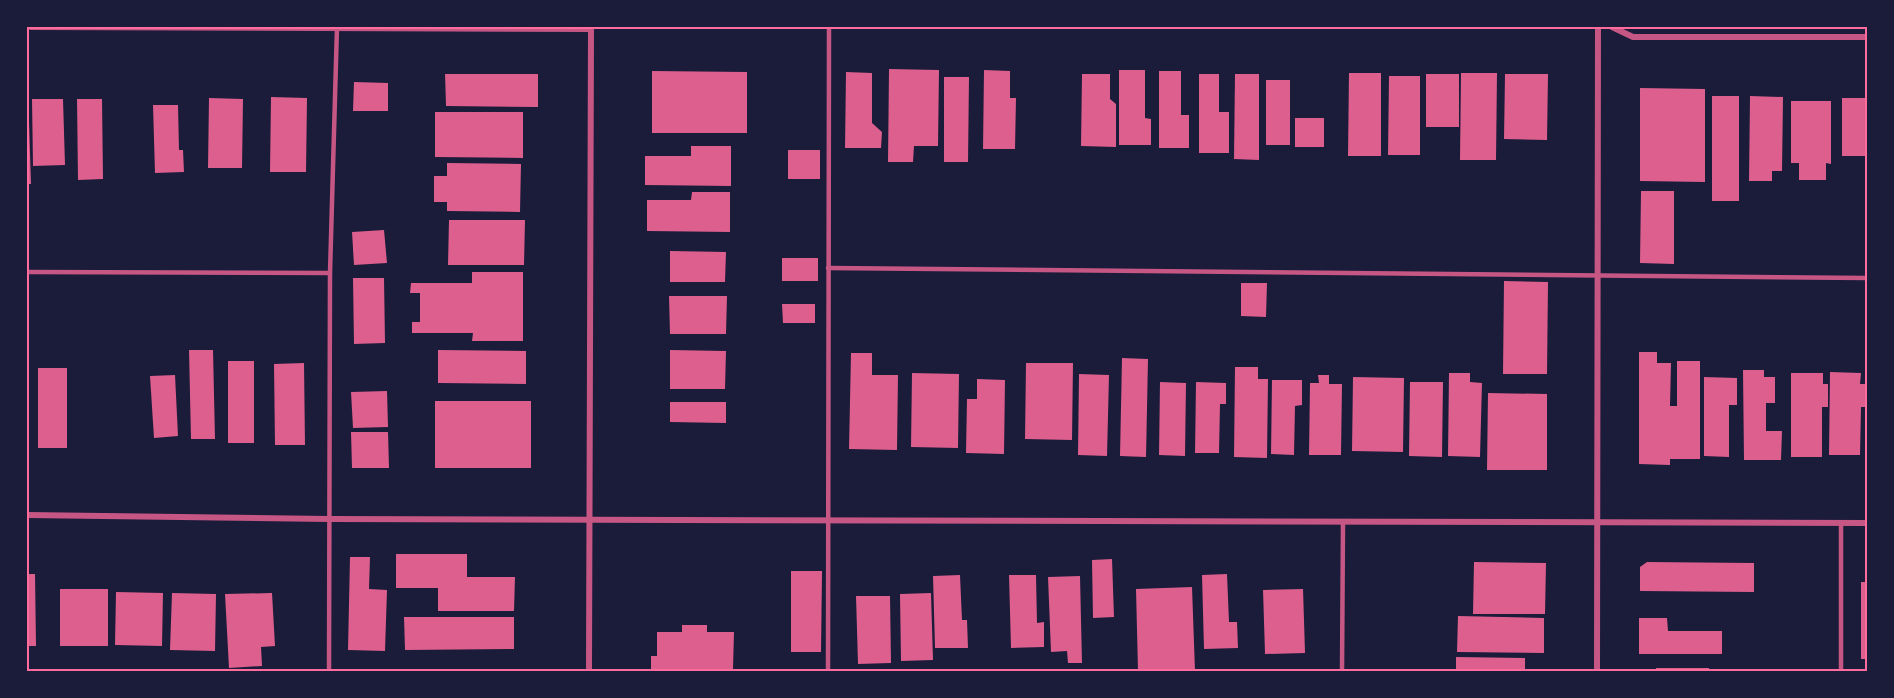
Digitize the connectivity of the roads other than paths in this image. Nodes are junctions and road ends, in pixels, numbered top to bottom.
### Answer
1 (31, 27) edge
2 (829, 27) edge
3 (1598, 27) edge
4 (1612, 27) edge
5 (337, 28) edge
6 (591, 28) edge
7 (1867, 38) edge
8 (828, 268) junction
9 (27, 272) edge
10 (330, 273) junction
11 (1598, 276) junction
12 (1867, 278) edge
13 (27, 515) edge
14 (329, 519) junction
15 (590, 519) junction
16 (828, 520) junction
17 (1343, 522) junction
18 (1597, 522) junction
19 (1841, 523) junction
20 (1867, 523) edge
21 (329, 671) edge
22 (589, 671) edge
23 (828, 671) edge
24 (1342, 671) edge
25 (1597, 671) edge
26 (1841, 671) edge

1 - 5 street
2 - 8 lane
3 - 11 street
4 - 7 street
5 - 6 street
5 - 10 lane
6 - 15 street
8 - 11 lane
8 - 16 lane
9 - 10 lane
10 - 14 lane
11 - 12 lane
11 - 18 street
13 - 14 street
14 - 15 street
14 - 21 lane
15 - 16 street
15 - 22 street
16 - 17 street
16 - 23 lane
17 - 18 street
17 - 24 lane
18 - 19 street
18 - 25 street
19 - 20 street
19 - 26 lane

